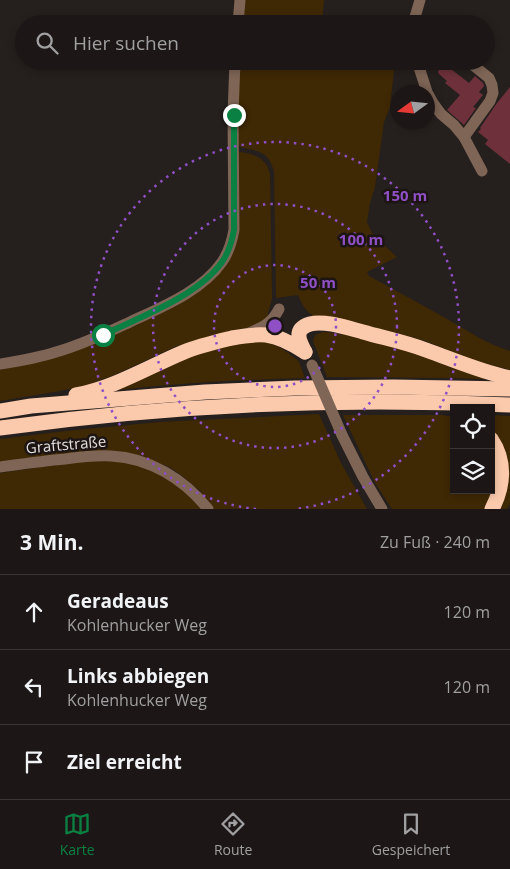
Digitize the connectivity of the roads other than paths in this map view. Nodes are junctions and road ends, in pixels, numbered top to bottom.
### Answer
1 (240, 0) edge
2 (420, 0) edge
3 (239, 15) edge
4 (416, 15) edge
5 (235, 70) edge
6 (420, 70) edge
7 (479, 70) edge
8 (424, 85) edge
9 (435, 106) edge
10 (464, 136) junction
11 (482, 171) dead end
12 (279, 309) dead end
13 (238, 337) junction
14 (309, 359) junction
15 (0, 364) edge
16 (510, 378) edge
17 (510, 389) edge
18 (387, 402) junction
19 (510, 405) edge
20 (0, 411) edge
21 (450, 413) edge
22 (0, 428) edge
23 (495, 447) edge
24 (0, 467) edge
25 (208, 509) edge
26 (382, 509) edge
27 (492, 509) edge

1 - 3 street
2 - 4 street
5 - 15 street
6 - 8 street
7 - 10 street
9 - 10 street
10 - 11 street
12 - 13 street
13 - 14 highway
13 - 20 highway
14 - 16 highway
14 - 26 street, bridge
17 - 20 highway
18 - 19 highway
18 - 21 highway
18 - 22 highway
23 - 27 highway
24 - 25 street, Graftstraße

